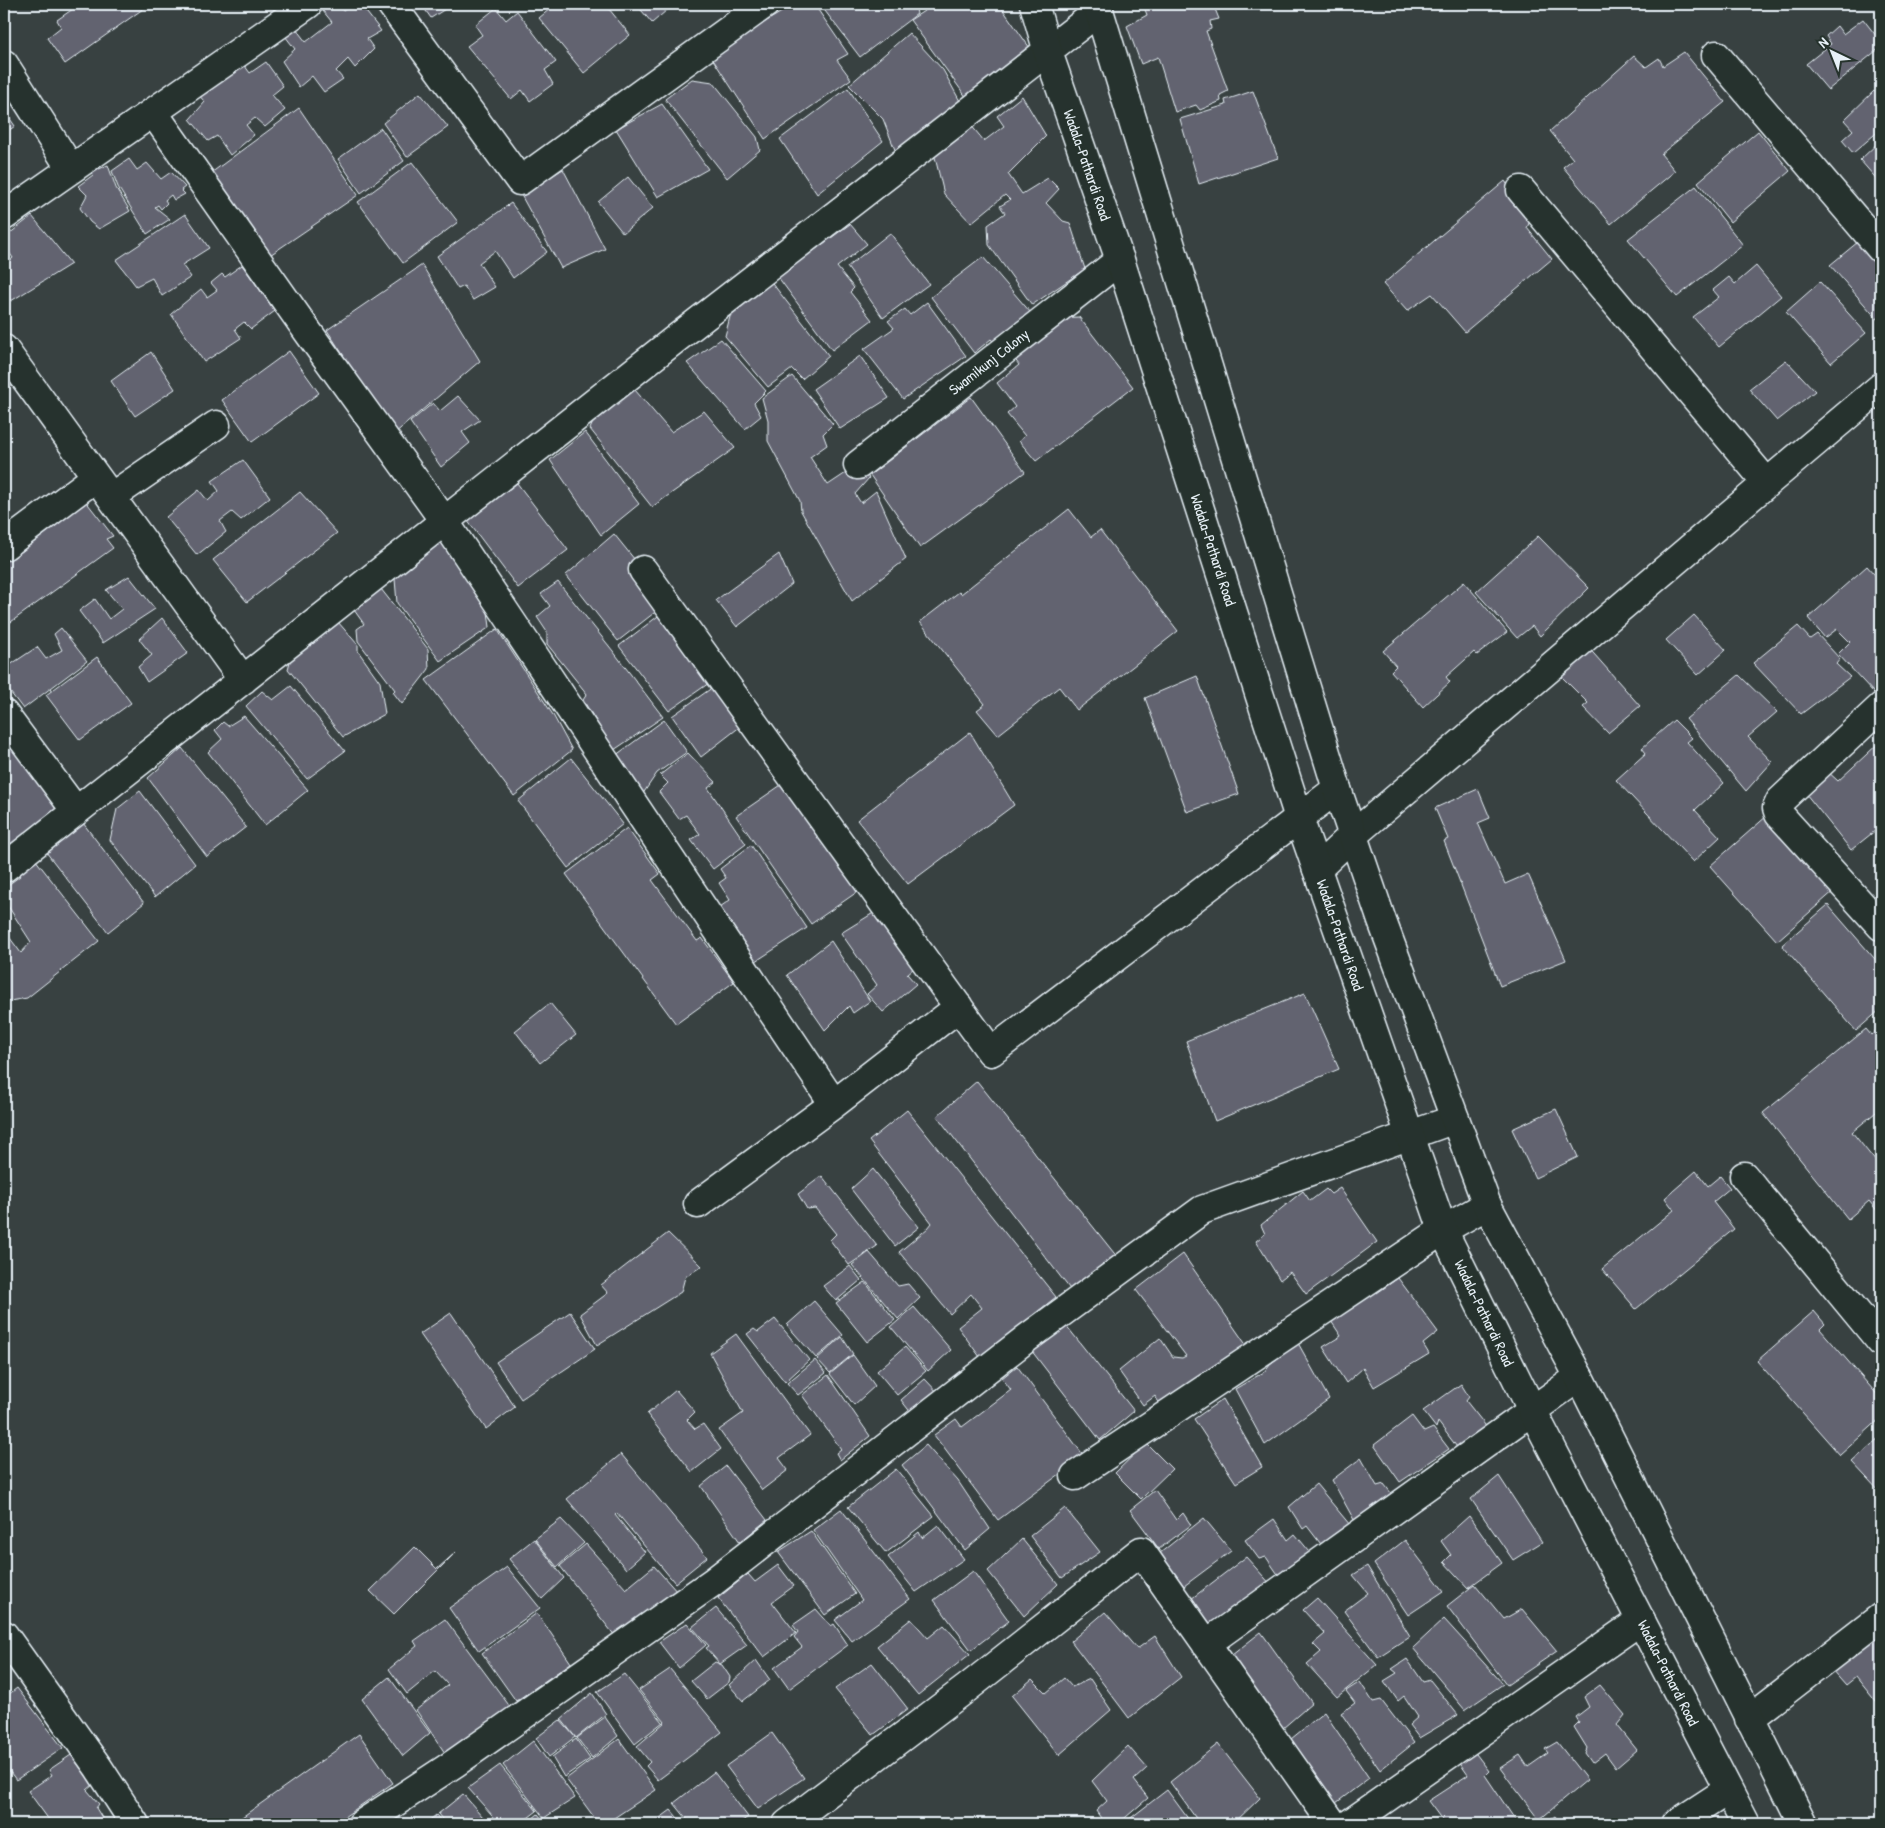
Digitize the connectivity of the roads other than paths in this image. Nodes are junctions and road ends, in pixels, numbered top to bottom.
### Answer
1 (308, 4) edge
2 (391, 4) edge
3 (765, 4) edge
4 (1034, 4) edge
5 (1098, 8) edge
6 (274, 13) edge
7 (1048, 52) junction
8 (1716, 55) dead end
9 (4, 64) edge
10 (153, 112) junction
11 (71, 168) junction
12 (1521, 190) dead end
13 (4, 216) edge
14 (1881, 249) edge
15 (1120, 260) junction
16 (4, 349) edge
17 (1881, 387) edge
18 (216, 425) dead end
19 (858, 465) dead end
20 (1766, 482) junction
21 (104, 487) junction
22 (445, 522) junction
23 (4, 546) edge
24 (643, 570) dead end
25 (243, 680) junction
26 (1881, 707) edge
27 (4, 714) edge
28 (1337, 790) junction
29 (76, 811) junction
30 (1299, 818) junction
31 (1352, 836) junction
32 (4, 868) edge
33 (1317, 869) junction
34 (1881, 926) edge
35 (959, 1007) junction
36 (834, 1104) junction
37 (1455, 1119) junction
38 (1411, 1136) junction
39 (1744, 1176) dead end
40 (698, 1204) dead end
41 (1487, 1205) junction
42 (1443, 1230) junction
43 (1881, 1342) edge
44 (1579, 1377) junction
45 (1532, 1410) junction
46 (1075, 1476) dead end
47 (1881, 1617) edge
48 (1641, 1620) junction
49 (4, 1635) edge
50 (1206, 1644) junction
51 (1749, 1719) junction
52 (1728, 1790) junction
53 (135, 1824) edge
54 (362, 1824) edge
55 (787, 1824) edge
56 (1333, 1824) edge
57 (1349, 1824) edge
58 (1676, 1824) edge
59 (1746, 1824) edge
60 (1803, 1824) edge

1 - 6 street
2 - 3 street
4 - 7 street, Wadala-Pathardi Road
5 - 7 street
5 - 28 street
6 - 10 street
7 - 15 street, Wadala-Pathardi Road
7 - 22 street
8 - 14 street
9 - 11 street
10 - 11 street
10 - 22 street
11 - 13 street
12 - 20 street
15 - 19 street, Swamikunj Colony
15 - 30 street, Wadala-Pathardi Road
16 - 21 street
17 - 20 street
18 - 21 street
20 - 31 street
21 - 23 street
21 - 25 street
22 - 25 street
22 - 36 street
24 - 35 street
25 - 29 street
26 - 34 street
27 - 29 street
28 - 30 street
28 - 31 street
29 - 32 street
30 - 33 street, Wadala-Pathardi Road
30 - 35 street
31 - 33 street
31 - 37 street
33 - 38 street, Wadala-Pathardi Road
35 - 36 street
36 - 40 street
37 - 38 street
37 - 41 street
38 - 42 street, Wadala-Pathardi Road
38 - 54 street
39 - 43 street
41 - 42 street
41 - 44 street
42 - 45 street, Wadala-Pathardi Road
42 - 46 street
44 - 45 street
44 - 51 street
45 - 48 street, Wadala-Pathardi Road
45 - 50 street
47 - 51 street
48 - 52 street, Wadala-Pathardi Road
48 - 57 street
49 - 53 street
50 - 55 street
50 - 56 street
51 - 60 street
52 - 58 street
52 - 59 street, Wadala-Pathardi Road

